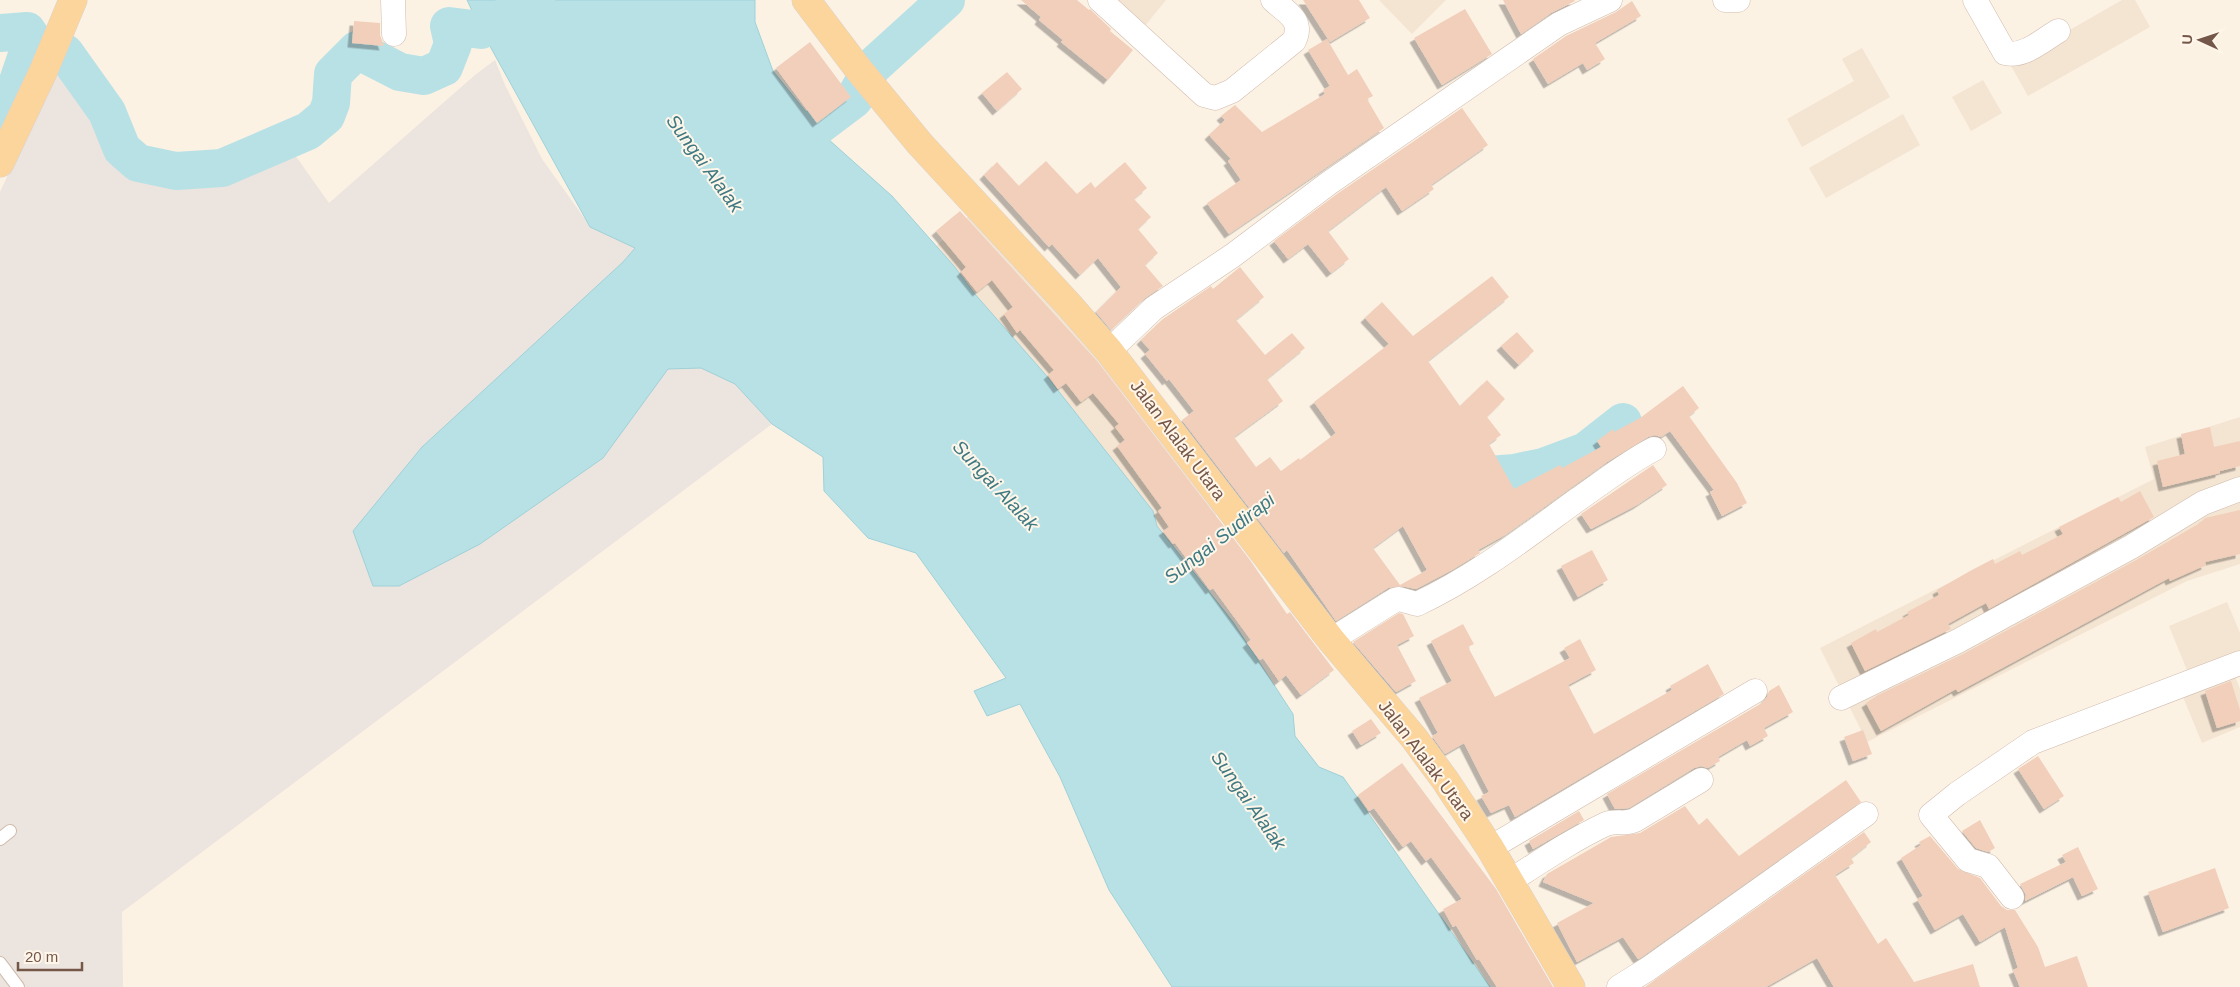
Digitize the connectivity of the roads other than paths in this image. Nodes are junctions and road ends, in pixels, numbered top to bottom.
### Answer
1 (73, 0) edge
2 (393, 0) edge
3 (806, 0) edge
4 (1100, 0) edge
5 (1273, 0) edge
6 (1610, 0) edge
7 (1725, 0) edge
8 (1738, 0) edge
9 (1975, 0) edge
10 (2058, 31) dead end
11 (394, 34) dead end
12 (0, 163) edge
13 (1109, 351) junction
14 (1654, 449) dead end
15 (2240, 490) edge
16 (1330, 640) junction
17 (2240, 663) edge
18 (1755, 691) dead end
19 (1841, 698) dead end
20 (1701, 780) dead end
21 (1866, 814) dead end
22 (1490, 848) junction
23 (1510, 881) junction
24 (2012, 897) dead end
25 (0, 963) edge
26 (18, 987) edge
27 (1571, 987) edge
28 (1619, 987) edge

1 - 12 main road
2 - 11 street
3 - 13 main road, Jalan Alalak Utara
4 - 5 street
6 - 13 street
7 - 8 street
9 - 10 street
13 - 16 main road, Jalan Alalak Utara
14 - 16 street
15 - 19 street
16 - 22 main road, Jalan Alalak Utara
17 - 24 street
18 - 22 street
20 - 23 street
21 - 28 street
22 - 23 main road, Jalan Alalak Utara
23 - 27 main road, Jalan Alalak Utara
25 - 26 lane

